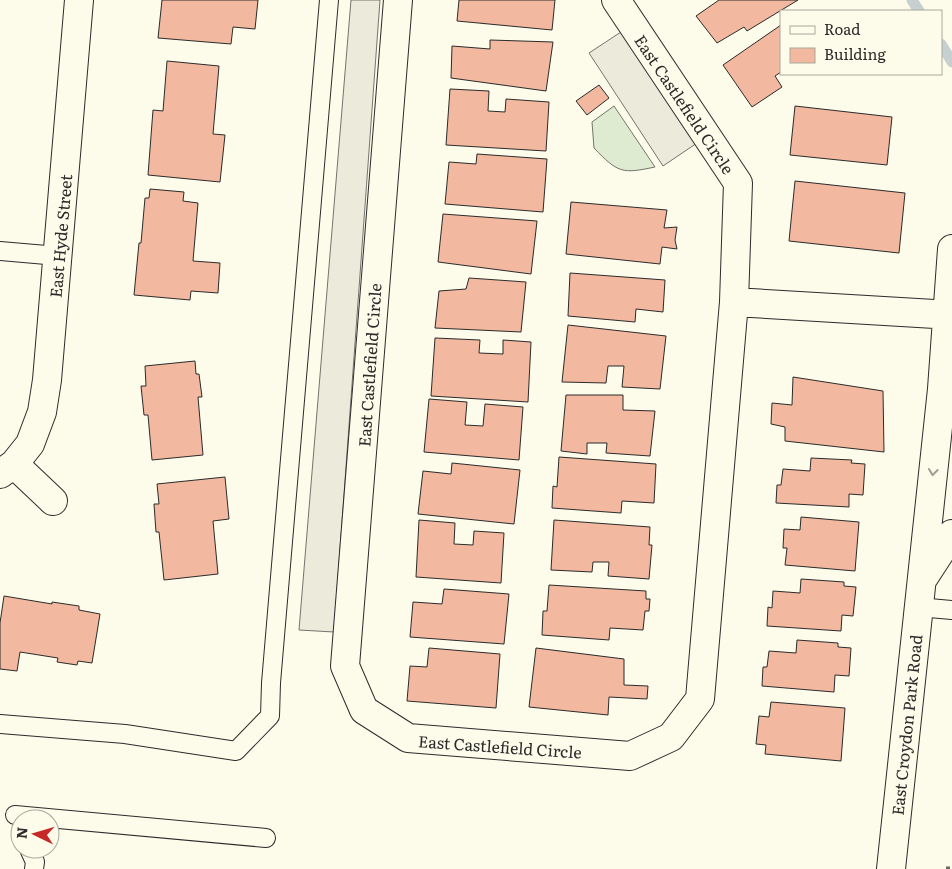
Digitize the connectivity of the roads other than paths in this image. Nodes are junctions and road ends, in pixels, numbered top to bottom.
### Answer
1 (79, 0) edge
2 (329, 0) edge
3 (398, 0) edge
4 (616, 0) edge
5 (952, 249) edge
6 (0, 251) edge
7 (58, 256) junction
8 (734, 302) junction
9 (950, 315) edge
10 (944, 436) edge
11 (7, 469) edge
12 (53, 501) dead end
13 (952, 534) edge
14 (921, 580) junction
15 (918, 607) junction
16 (952, 610) edge
17 (0, 724) edge
18 (60, 822) edge
19 (266, 838) dead end
20 (891, 869) edge

1 - 7 street, East Hyde Street
2 - 17 lane
3 - 8 street, East Castlefield Circle
4 - 8 street, East Castlefield Circle
5 - 9 street, East Croydon Park Road
6 - 7 lane
7 - 11 street, East Hyde Street
8 - 9 street
9 - 10 street, East Croydon Park Road
10 -> 14 street, East Croydon Park Road
11 - 12 street
13 - 14 street, East Croydon Park Road
14 - 15 street, East Croydon Park Road
15 - 16 lane
15 - 20 street, East Croydon Park Road
18 - 19 lane

